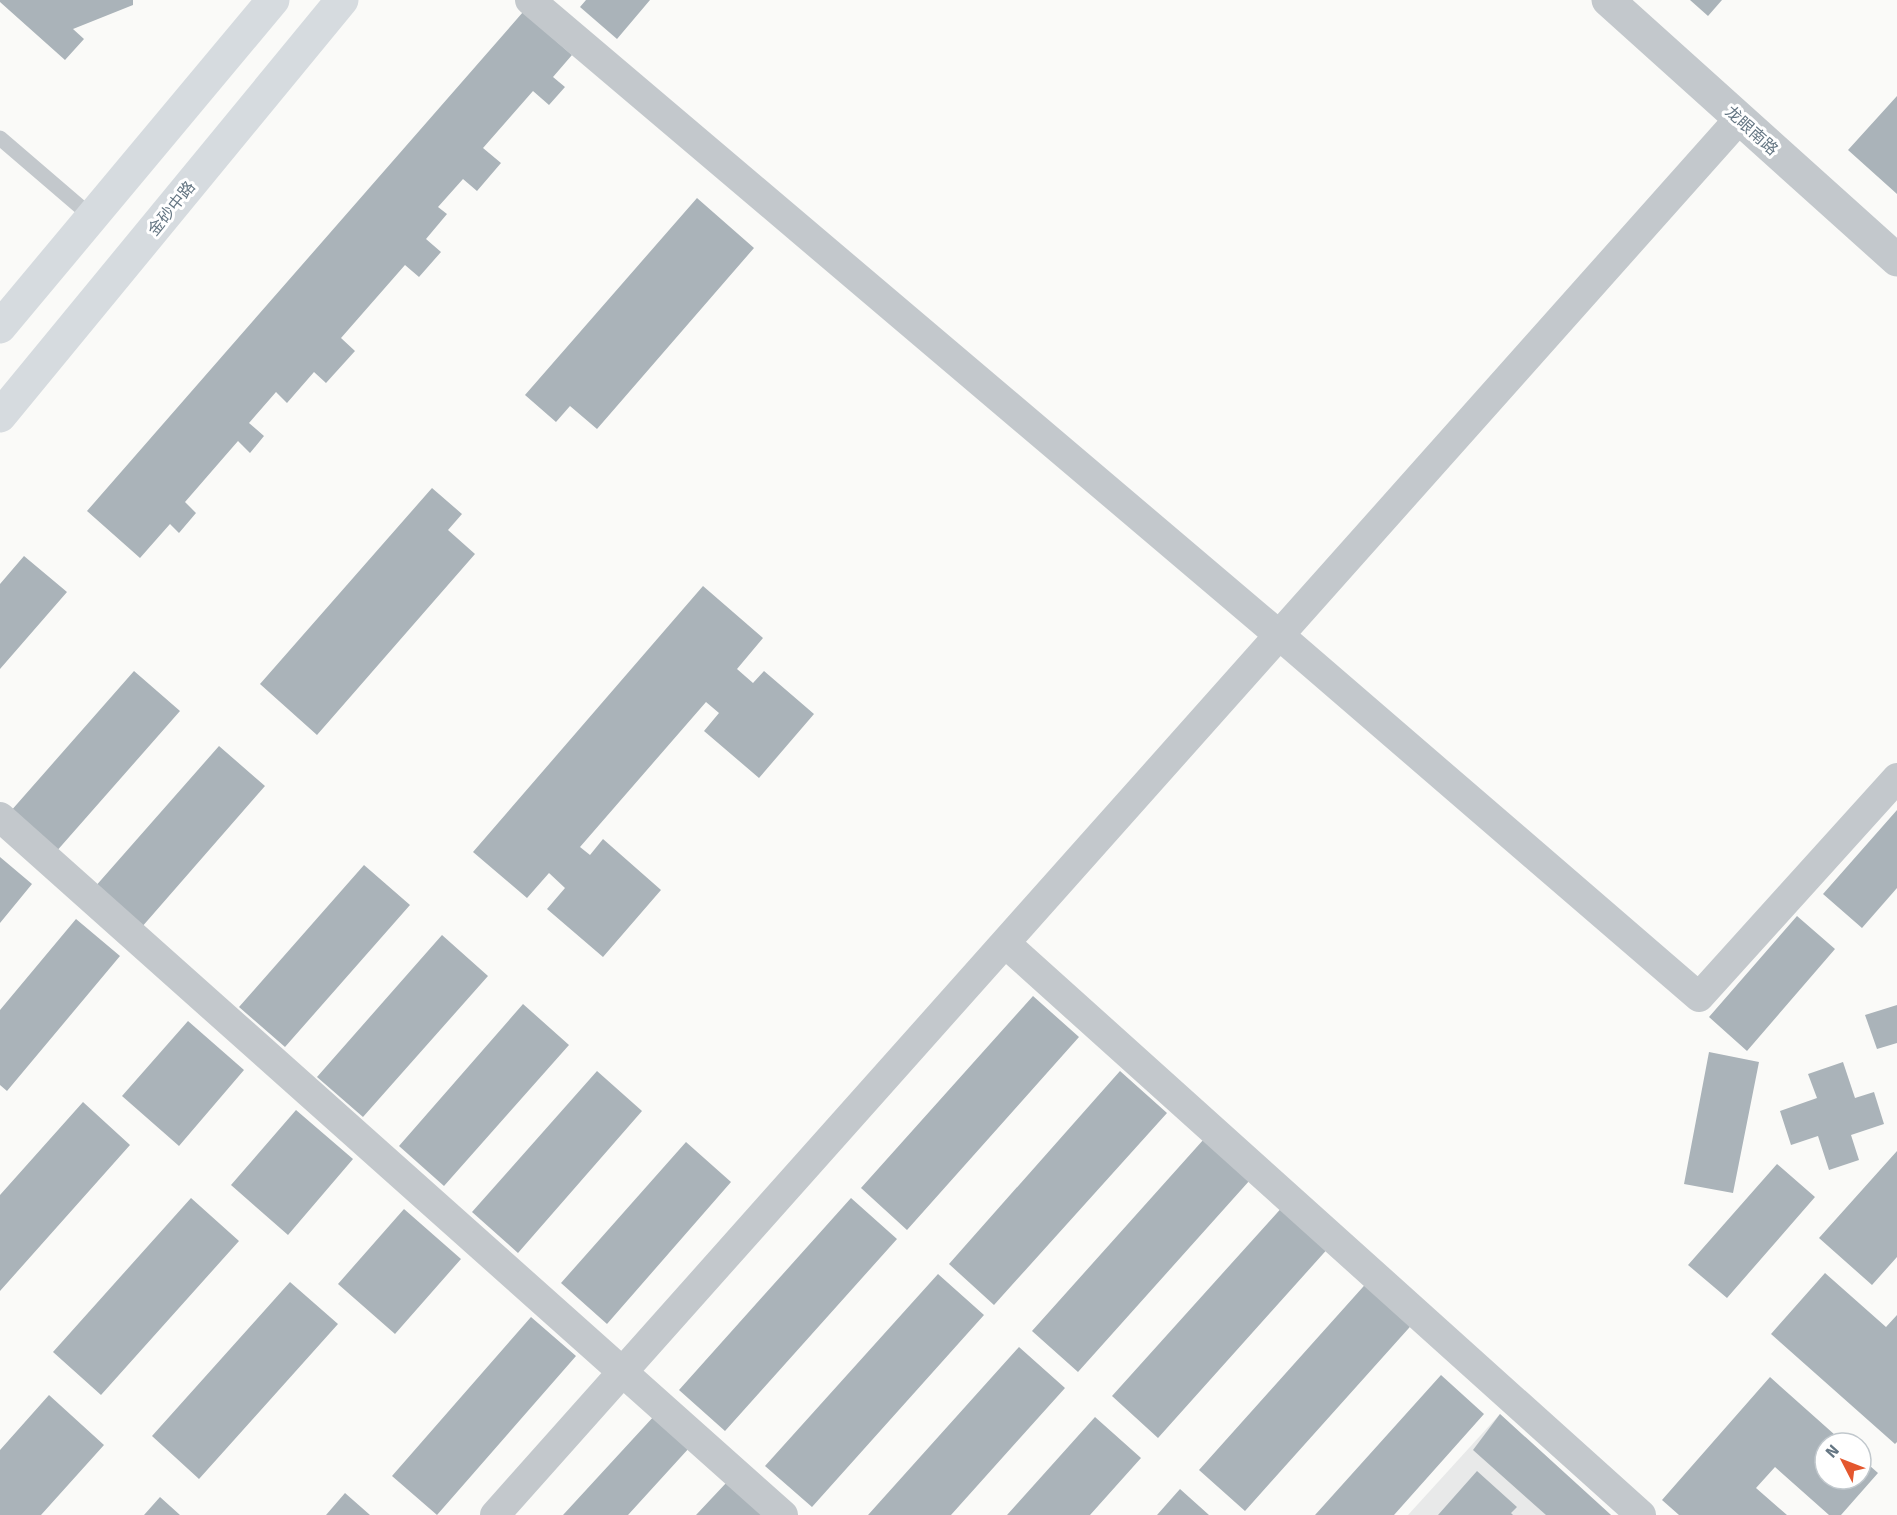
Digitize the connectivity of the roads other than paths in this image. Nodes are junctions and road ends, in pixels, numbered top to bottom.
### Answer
1 (273, 0) edge
2 (342, 0) edge
3 (530, 0) edge
4 (1608, 0) edge
5 (1740, 118) junction
6 (0, 138) edge
7 (92, 217) junction
8 (1897, 260) edge
9 (0, 327) edge
10 (0, 416) edge
11 (1280, 635) junction
12 (1897, 778) edge
13 (0, 817) edge
14 (1005, 943) junction
15 (622, 1373) junction
16 (495, 1515) edge
17 (783, 1515) edge
18 (1641, 1515) edge

1 - 7 main road
2 - 10 main road, 金砂中路
3 - 11 street
4 - 5 street, 龙眼南路
5 - 8 street, 龙眼南路
5 - 11 street
6 - 7 lane
7 - 9 main road
11 - 12 street
11 - 14 street
13 - 15 street
14 - 15 street
14 - 18 street
15 - 16 street
15 - 17 street

